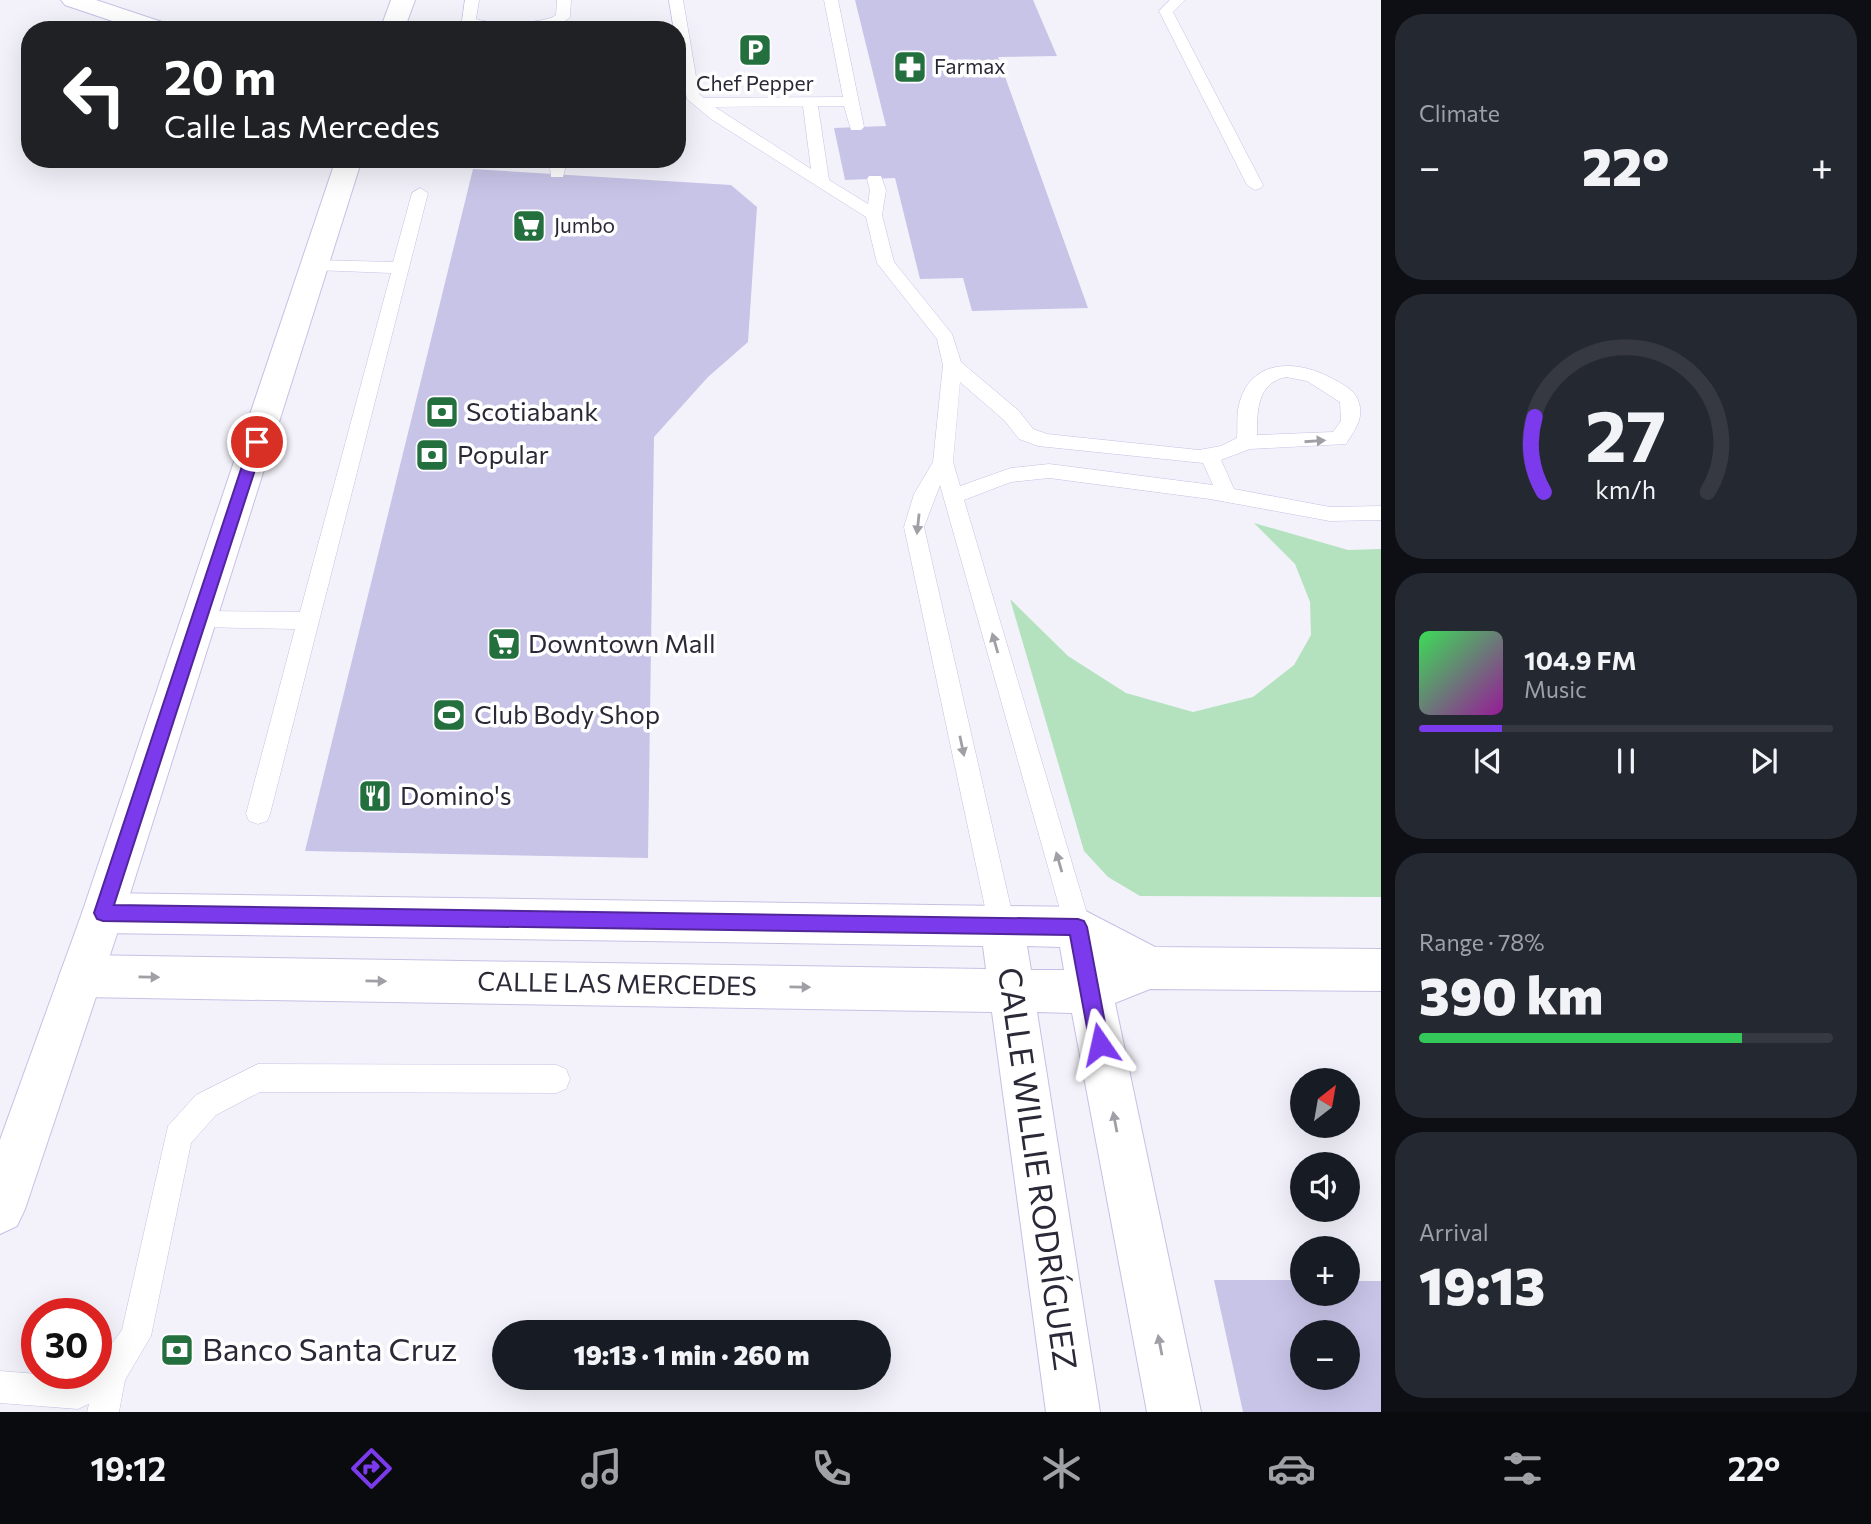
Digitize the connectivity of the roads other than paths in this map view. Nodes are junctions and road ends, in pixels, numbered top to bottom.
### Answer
1 (73, 0) edge
2 (403, 0) edge
3 (472, 0) edge
4 (564, 0) edge
5 (676, 0) edge
6 (831, 0) edge
7 (1178, 0) edge
8 (136, 21) edge
9 (395, 21) edge
10 (469, 21) edge
11 (559, 21) edge
12 (678, 21) edge
13 (686, 74) edge
14 (851, 101) junction
15 (810, 102) junction
16 (700, 103) junction
17 (856, 127) dead end
18 (346, 168) edge
19 (558, 168) edge
20 (557, 174) dead end
21 (875, 179) dead end
22 (821, 182) junction
23 (1255, 185) dead end
24 (420, 193) dead end
25 (874, 215) junction
26 (314, 265) junction
27 (401, 268) junction
28 (952, 365) junction
29 (1026, 435) junction
30 (1247, 442) junction
31 (1209, 455) junction
32 (943, 462) junction
33 (1034, 471) junction
34 (953, 497) junction
35 (1228, 497) junction
36 (1381, 513) edge
37 (199, 619) junction
38 (308, 621) junction
39 (258, 814) dead end
40 (103, 913) junction
41 (1002, 926) junction
42 (1078, 927) junction
43 (1150, 968) junction
44 (1381, 970) edge
45 (80, 976) junction
46 (1010, 990) junction
47 (1089, 992) junction
48 (556, 1079) dead end
49 (0, 1209) edge
50 (112, 1371) edge
51 (0, 1387) edge
52 (21, 1389) edge
53 (26, 1389) edge
54 (85, 1389) edge
55 (107, 1389) edge
56 (103, 1412) edge
57 (1073, 1412) edge
58 (1174, 1412) edge

1 - 8 street
2 - 9 street
3 - 10 lane
4 - 11 lane
5 - 12 lane
6 - 14 lane
7 - 23 lane
13 - 16 lane
14 - 15 lane
14 - 17 lane
15 - 16 lane
15 - 22 lane
16 - 22 lane
18 - 26 street
19 - 20 lane
21 - 25 lane
22 - 25 lane
24 - 27 lane
25 - 28 lane
26 - 27 lane
26 - 37 street
27 - 38 lane
28 - 29 lane
28 - 32 lane
29 - 31 lane
29 - 33 lane
30 -> 30 lane
30 - 31 lane
31 - 35 lane
32 - 34 lane
32 -> 41 lane
33 - 34 lane
33 - 35 lane
42 -> 34 lane
35 - 36 lane
37 - 38 lane
37 - 40 street
38 - 39 lane
40 - 41 street, CALLE LAS MERCEDES
40 - 45 street
41 - 42 street, CALLE LAS MERCEDES
41 - 46 street, CALLE WILLIE RODRÍGUEZ
42 - 43 street, CALLE LAS MERCEDES
42 - 47 street
43 - 44 street, CALLE LAS MERCEDES
43 - 47 street, CALLE LAS MERCEDES
45 -> 46 street, CALLE LAS MERCEDES
45 - 49 street
46 - 47 street, CALLE LAS MERCEDES
46 - 57 street, CALLE WILLIE RODRÍGUEZ
58 -> 47 street
48 - 50 lane
51 - 52 lane
53 - 54 lane
55 - 56 lane

